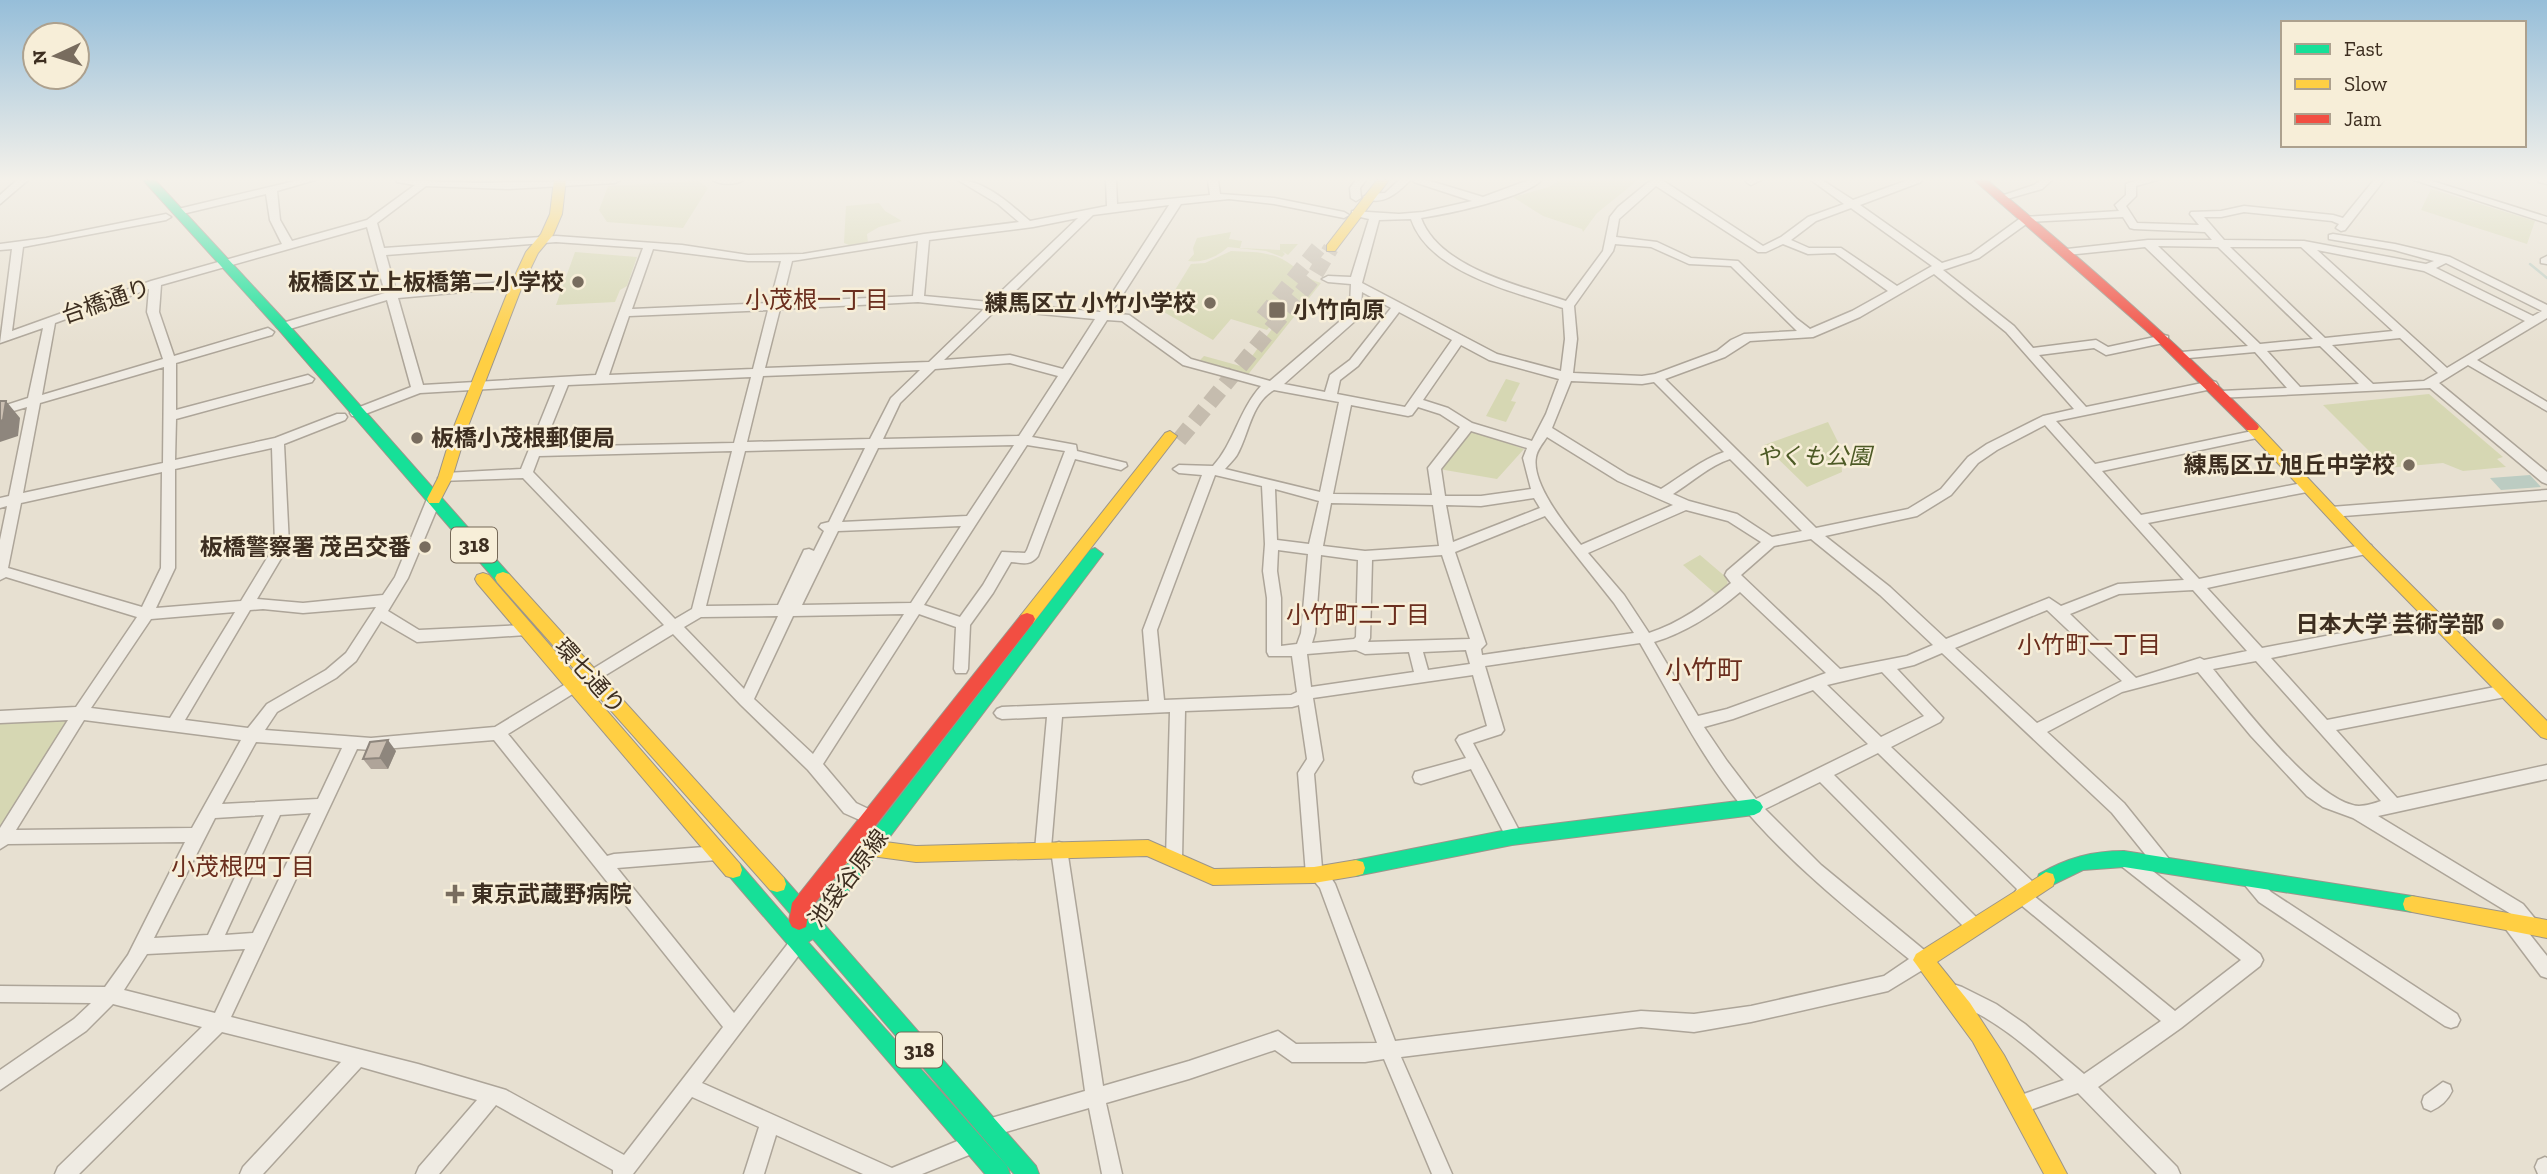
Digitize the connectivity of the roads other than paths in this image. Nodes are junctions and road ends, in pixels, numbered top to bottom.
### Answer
1 (69, 235) edge
2 (192, 235) edge
3 (283, 235) edge
4 (323, 235) edge
5 (375, 235) edge
6 (546, 235) edge
7 (942, 235) edge
8 (1061, 235) edge
9 (1156, 235) edge
10 (1334, 235) edge
11 (1372, 235) edge
12 (1424, 235) edge
13 (1612, 235) edge
14 (1739, 235) edge
15 (1789, 235) edge
16 (1891, 235) edge
17 (2004, 235) edge
18 (2046, 235) edge
19 (2213, 235) edge
20 (925, 237) junction
21 (2333, 237) joint
22 (544, 239) junction
23 (1611, 240) junction
24 (1782, 240) junction
25 (2148, 243) junction
26 (288, 244) junction
27 (2221, 244) junction
28 (2304, 244) junction
29 (18, 245) junction
30 (649, 246) junction
31 (0, 247) edge
32 (1325, 247) tunnel mouth
33 (2325, 248) junction
34 (381, 252) junction
35 (2067, 252) junction
36 (2361, 254) junction
37 (787, 258) junction
38 (2444, 260) junction
39 (221, 265) junction
40 (1938, 268) junction
41 (2427, 268) junction
42 (2381, 270) dead end
43 (1328, 279) dead end
44 (155, 283) junction
45 (1357, 283) junction
46 (517, 284) junction
47 (1896, 291) junction
48 (392, 295) junction
49 (918, 299) junction
50 (989, 305) junction
51 (776, 306) junction
52 (1398, 306) junction
53 (1568, 306) junction
54 (2547, 311) edge
55 (624, 313) junction
56 (1105, 316) junction
57 (50, 320) junction
58 (2532, 320) junction
59 (275, 329) junction
60 (1808, 334) junction
61 (2402, 334) junction
62 (3, 338) edge
63 (2164, 339) junction
64 (1458, 340) junction
65 (2325, 341) junction
66 (2257, 348) junction
67 (2031, 352) junction
68 (2182, 356) junction
69 (170, 360) junction
70 (2468, 360) junction
71 (926, 365) junction
72 (760, 372) junction
73 (2447, 373) junction
74 (1066, 374) junction
75 (1567, 377) junction
76 (1657, 378) junction
77 (308, 379) junction
78 (601, 379) junction
79 (563, 381) junction
80 (2431, 383) junction
81 (1271, 385) junction
82 (477, 386) junction
83 (2370, 388) junction
84 (418, 390) junction
85 (2216, 390) junction
86 (2297, 391) junction
87 (1330, 396) junction
88 (36, 400) junction
89 (1346, 400) junction
90 (1412, 407) junction
91 (2547, 407) edge
92 (0, 411) edge
93 (2083, 411) junction
94 (349, 415) junction
95 (170, 416) junction
96 (2048, 419) junction
97 (1468, 426) junction
98 (1545, 430) junction
99 (2257, 433) junction
100 (1024, 440) junction
101 (278, 442) junction
102 (868, 443) junction
103 (741, 446) junction
104 (1534, 446) junction
105 (534, 452) junction
106 (1733, 453) junction
107 (1071, 454) junction
108 (169, 466) junction
109 (1121, 466) dead end
110 (1179, 469) dead end
111 (2092, 469) junction
112 (1213, 471) junction
113 (526, 473) junction
114 (445, 478) junction
115 (2547, 479) edge
116 (1271, 483) junction
117 (2307, 487) junction
118 (1536, 493) junction
119 (1661, 495) junction
120 (2547, 495) edge
121 (1325, 498) junction
122 (17, 500) junction
123 (1438, 500) junction
124 (0, 503) edge
125 (430, 505) junction
126 (1685, 505) junction
127 (1548, 510) junction
128 (2330, 512) junction
129 (2138, 520) junction
130 (971, 521) junction
131 (828, 526) junction
132 (1813, 533) junction
133 (1770, 542) junction
134 (1272, 544) junction
135 (2366, 549) junction
136 (1315, 550) junction
137 (1447, 551) junction
138 (1580, 551) junction
139 (1365, 556) junction
140 (1, 573) edge
141 (1740, 584) junction
142 (2197, 585) junction
143 (389, 600) junction
144 (246, 605) junction
145 (916, 608) junction
146 (788, 610) junction
147 (698, 612) junction
148 (380, 613) junction
149 (2060, 613) junction
150 (146, 614) junction
151 (2436, 620) junction
152 (963, 624) junction
153 (674, 627) junction
154 (526, 630) junction
155 (1646, 638) junction
156 (1358, 644) junction
157 (1472, 645) junction
158 (1414, 646) junction
159 (1945, 647) junction
160 (1301, 651) junction
161 (2258, 653) junction
162 (1478, 664) junction
163 (2200, 664) junction
164 (1886, 667) junction
165 (961, 669) dead end
166 (1837, 675) junction
167 (1423, 676) junction
168 (591, 677) junction
169 (1815, 684) junction
170 (2130, 685) junction
171 (574, 686) junction
172 (2505, 691) junction
173 (1304, 696) junction
174 (746, 701) junction
175 (1157, 707) junction
176 (1178, 707) junction
177 (1055, 711) junction
178 (80, 713) junction
179 (1002, 713) dead end
180 (0, 717) edge
181 (1696, 723) junction
182 (174, 725) junction
183 (2323, 727) junction
184 (2034, 732) junction
185 (2547, 732) edge
186 (498, 733) junction
187 (251, 735) junction
188 (352, 744) junction
189 (1880, 747) junction
190 (1475, 762) junction
191 (814, 765) junction
192 (2547, 772) edge
193 (1824, 775) junction
194 (1421, 777) dead end
195 (2394, 805) junction
196 (323, 806) junction
197 (1754, 807) junction
198 (275, 808) junction
199 (210, 811) junction
200 (2358, 813) junction
201 (871, 818) junction
202 (197, 835) junction
203 (1514, 836) junction
204 (1, 839) edge
205 (869, 848) junction
206 (1051, 849) junction
207 (718, 853) junction
208 (839, 859) junction
209 (1174, 859) junction
210 (2124, 859) junction
211 (2164, 864) junction
212 (606, 867) junction
213 (1317, 875) junction
214 (2247, 878) junction
215 (2025, 893) junction
216 (799, 909) junction
217 (2511, 923) junction
218 (812, 925) junction
219 (1973, 925) junction
220 (2539, 927) edge
221 (258, 941) junction
222 (213, 943) junction
223 (799, 943) junction
224 (142, 946) junction
225 (1923, 960) junction
226 (2547, 971) edge
227 (1952, 991) junction
228 (0, 993) edge
229 (110, 995) junction
230 (2451, 1020) dead end
231 (220, 1021) junction
232 (2175, 1022) junction
233 (734, 1026) junction
234 (1389, 1050) junction
235 (358, 1058) junction
236 (0, 1081) edge
237 (2082, 1085) junction
238 (688, 1086) junction
239 (493, 1095) junction
240 (1095, 1095) junction
241 (2019, 1105) junction
242 (770, 1123) junction
243 (988, 1128) junction
244 (972, 1144) junction
245 (623, 1171) edge
246 (65, 1174) edge
247 (250, 1174) edge
248 (426, 1174) edge
249 (754, 1174) edge
250 (885, 1174) edge
251 (899, 1174) edge
252 (999, 1174) edge
253 (1028, 1174) edge
254 (1112, 1174) edge
255 (1442, 1174) edge
256 (2056, 1174) edge
257 (2170, 1174) edge

1 - 29 street
2 - 39 main road, 環七通り / 318
3 - 26 street
4 - 26 street, 台橋通り
5 - 34 street
6 - 22 main road
7 - 20 street
8 - 50 street
9 - 56 street
10 - 32 main road
11 - 45 street
12 - 53 street
13 - 23 street
14 - 24 street
15 - 24 street
16 - 40 street
17 - 40 street
18 - 35 main road
19 - 27 street
20 - 37 street
20 - 49 street
21 - 33 street
21 - 38 street
22 - 30 street
22 - 34 street
22 - 46 main road
23 - 53 street
23 - 60 street
24 - 47 street
25 - 27 street
25 - 35 street
25 - 66 street
26 - 39 street, 台橋通り
27 - 28 street
27 - 65 street
28 - 33 street
28 - 61 street
29 - 31 street
29 - 62 street
30 - 37 street
30 - 55 street
33 - 36 street
34 - 48 street
35 - 63 main road
36 - 41 street
36 - 42 street
37 - 51 street
38 - 41 street
38 - 54 street
39 - 44 street, 台橋通り
39 - 59 main road, 環七通り / 318
40 - 47 street
40 - 67 street
41 - 58 street
43 - 45 street
44 - 57 street, 台橋通り
44 - 69 street
45 - 52 street
45 - 81 street
46 - 48 street
46 - 82 main road
47 - 60 street
48 - 59 street
48 - 84 street
49 - 50 street
49 - 51 street
50 - 56 street
50 - 71 street
51 - 55 street
51 - 72 street
52 - 64 street
52 - 87 street
53 - 75 street
54 - 58 street
55 - 78 street
56 - 74 street
56 - 81 street
57 - 62 street, 台橋通り
57 - 88 street
58 - 70 street
59 - 69 street
59 - 77 main road, 環七通り / 318
59 - 94 main road, 環七通り / 318
60 - 76 street
61 - 65 street
61 - 73 street
63 - 67 street
63 - 68 main road
64 - 75 street
64 - 90 street
65 - 66 street
65 - 83 street
66 - 68 street
66 - 86 street
67 - 93 street
68 - 85 main road
69 - 88 street
69 - 95 street
70 - 73 street
70 - 91 street
71 - 72 street
71 - 74 street
71 - 102 street
72 - 78 street
72 - 103 street
73 - 80 street
74 - 100 street
75 - 76 street
75 - 98 street
76 - 106 street
77 - 94 main road, 環七通り / 318
77 - 95 street
78 - 79 street
79 - 82 street
79 - 105 street
80 - 83 street
80 - 115 street
81 - 87 street
81 - 112 street
82 - 84 street
82 - 114 main road
83 - 86 street
84 - 94 street
85 - 86 street
85 - 93 street
85 - 99 main road
87 - 89 street
88 - 92 street
88 - 122 street
89 - 90 street
89 - 121 street
90 - 97 street
93 - 96 street
94 - 101 street
94 - 125 main road, 環七通り / 318
95 - 108 street
96 - 111 street
96 - 132 street
97 - 104 street
97 - 123 street
98 - 104 street
98 - 119 street
99 - 111 street
99 - 117 main road
100 - 102 street
100 - 107 street
100 - 130 street
101 - 108 street
101 - 144 street
102 - 103 street
102 - 131 street
103 - 105 street
103 - 147 street
104 - 118 street
105 - 113 street
106 - 119 street
106 - 132 street
107 - 109 street
107 - 152 street
108 - 122 street
108 - 150 street
110 - 112 street
111 - 129 street
112 - 116 street
112 - 175 street
113 - 114 street
113 - 153 street
114 - 125 main road
116 - 121 street
116 - 134 street
117 - 128 main road
117 - 129 street
118 - 123 street
118 - 127 street
119 - 126 street
120 - 128 street
121 - 123 street
121 - 136 street
122 - 124 street
122 - 140 street
123 - 137 street
125 - 143 street
125 - 154 main road, 環七通り / 318
125 - 168 main road, 環七通り / 318
126 - 133 street
126 - 138 street
127 - 137 street
127 - 138 street
128 - 135 main road
129 - 142 street
130 - 131 street
130 - 145 street
131 - 146 street
132 - 133 street
132 - 159 street
133 - 141 street
134 - 136 street
134 - 160 street
135 - 142 street
135 - 151 main road
136 - 139 street
136 - 160 street
137 - 139 street
137 - 157 street
138 - 155 street
139 - 156 street
140 - 150 street
141 - 155 street
141 - 166 street
142 - 149 street
142 - 161 street
143 - 144 street
143 - 148 street
144 - 150 street
144 - 182 street
145 - 146 street
145 - 152 street
145 - 191 street
146 - 147 street
146 - 174 street
147 - 153 street
148 - 154 street
148 - 187 street
149 - 159 street
149 - 170 street
150 - 178 street
151 - 161 street
151 - 172 main road
152 - 165 street
153 - 168 street
153 - 174 street
154 - 171 main road, 環七通り / 318
155 - 162 street
155 - 181 street
156 - 158 street
156 - 160 street
157 - 158 street
157 - 162 street
158 - 167 street
159 - 164 street
159 - 184 street
160 - 173 street
161 - 163 street
161 - 183 street
162 - 167 street
162 - 190 street
163 - 170 street
163 - 200 street
164 - 166 street
164 - 189 street
166 - 169 street
167 - 173 street
168 - 216 main road, 環七通り / 318
169 - 181 street
169 - 189 street
170 - 184 street
171 - 186 street
171 - 207 main road, 環七通り / 318
172 - 183 street
172 - 185 main road
173 - 176 street
173 - 213 street
174 - 191 street
175 - 176 street
175 - 177 street
176 - 209 street
177 - 179 street
177 - 206 street
178 - 180 street
178 - 182 street
178 - 204 street
181 - 197 street
182 - 187 street
183 - 195 street
184 - 211 street
186 - 188 street
186 - 212 street
187 - 188 street
187 - 199 street
188 - 196 street
189 - 193 street
189 - 215 street
190 - 194 street
190 - 203 street
191 - 201 street
192 - 195 street
193 - 197 street
193 - 219 street
195 - 200 street
196 - 198 street
196 - 221 street
197 - 203 main road
197 - 225 street
198 - 199 street
198 - 222 street
199 - 202 street
200 - 220 street
201 - 205 main road, 池袋谷原線
201 - 208 main road, 池袋谷原線
202 - 204 street
202 - 224 street
203 - 213 main road
205 - 206 main road
205 - 208 main road
205 - 218 main road, 池袋谷原線
206 - 209 main road
206 - 240 street
207 - 212 street
207 - 223 main road, 環七通り / 318
208 - 216 main road, 池袋谷原線
209 - 213 main road
210 - 211 main road
210 - 215 main road
210 - 232 street
211 - 214 main road
212 - 233 street
213 - 234 street
214 - 217 main road
214 - 230 street
215 - 219 main road
215 - 232 street
216 - 218 main road, 環七通り / 318
216 - 223 main road, 池袋谷原線
217 - 220 main road
217 - 226 street
218 - 223 main road, 池袋谷原線
218 - 243 main road, 環七通り / 318
219 - 225 main road
221 - 222 street
221 - 231 street
222 - 224 street
223 - 233 street
223 - 244 main road, 環七通り / 318
224 - 229 street
225 - 227 main road
225 - 234 street
227 - 237 street
227 - 241 main road
228 - 229 street
229 - 231 street
229 - 236 street
231 - 235 street
231 - 246 street
232 - 237 street
233 - 238 street
234 - 240 street
234 - 255 street
235 - 239 street
235 - 247 street
237 - 241 street
237 - 257 street
238 - 242 street
238 - 245 street
239 - 245 street
239 - 248 street
240 - 243 street
240 - 254 street
241 - 256 main road
242 - 249 street
242 - 250 street
243 - 253 main road, 環七通り / 318
244 - 251 street
244 - 252 main road, 環七通り / 318

